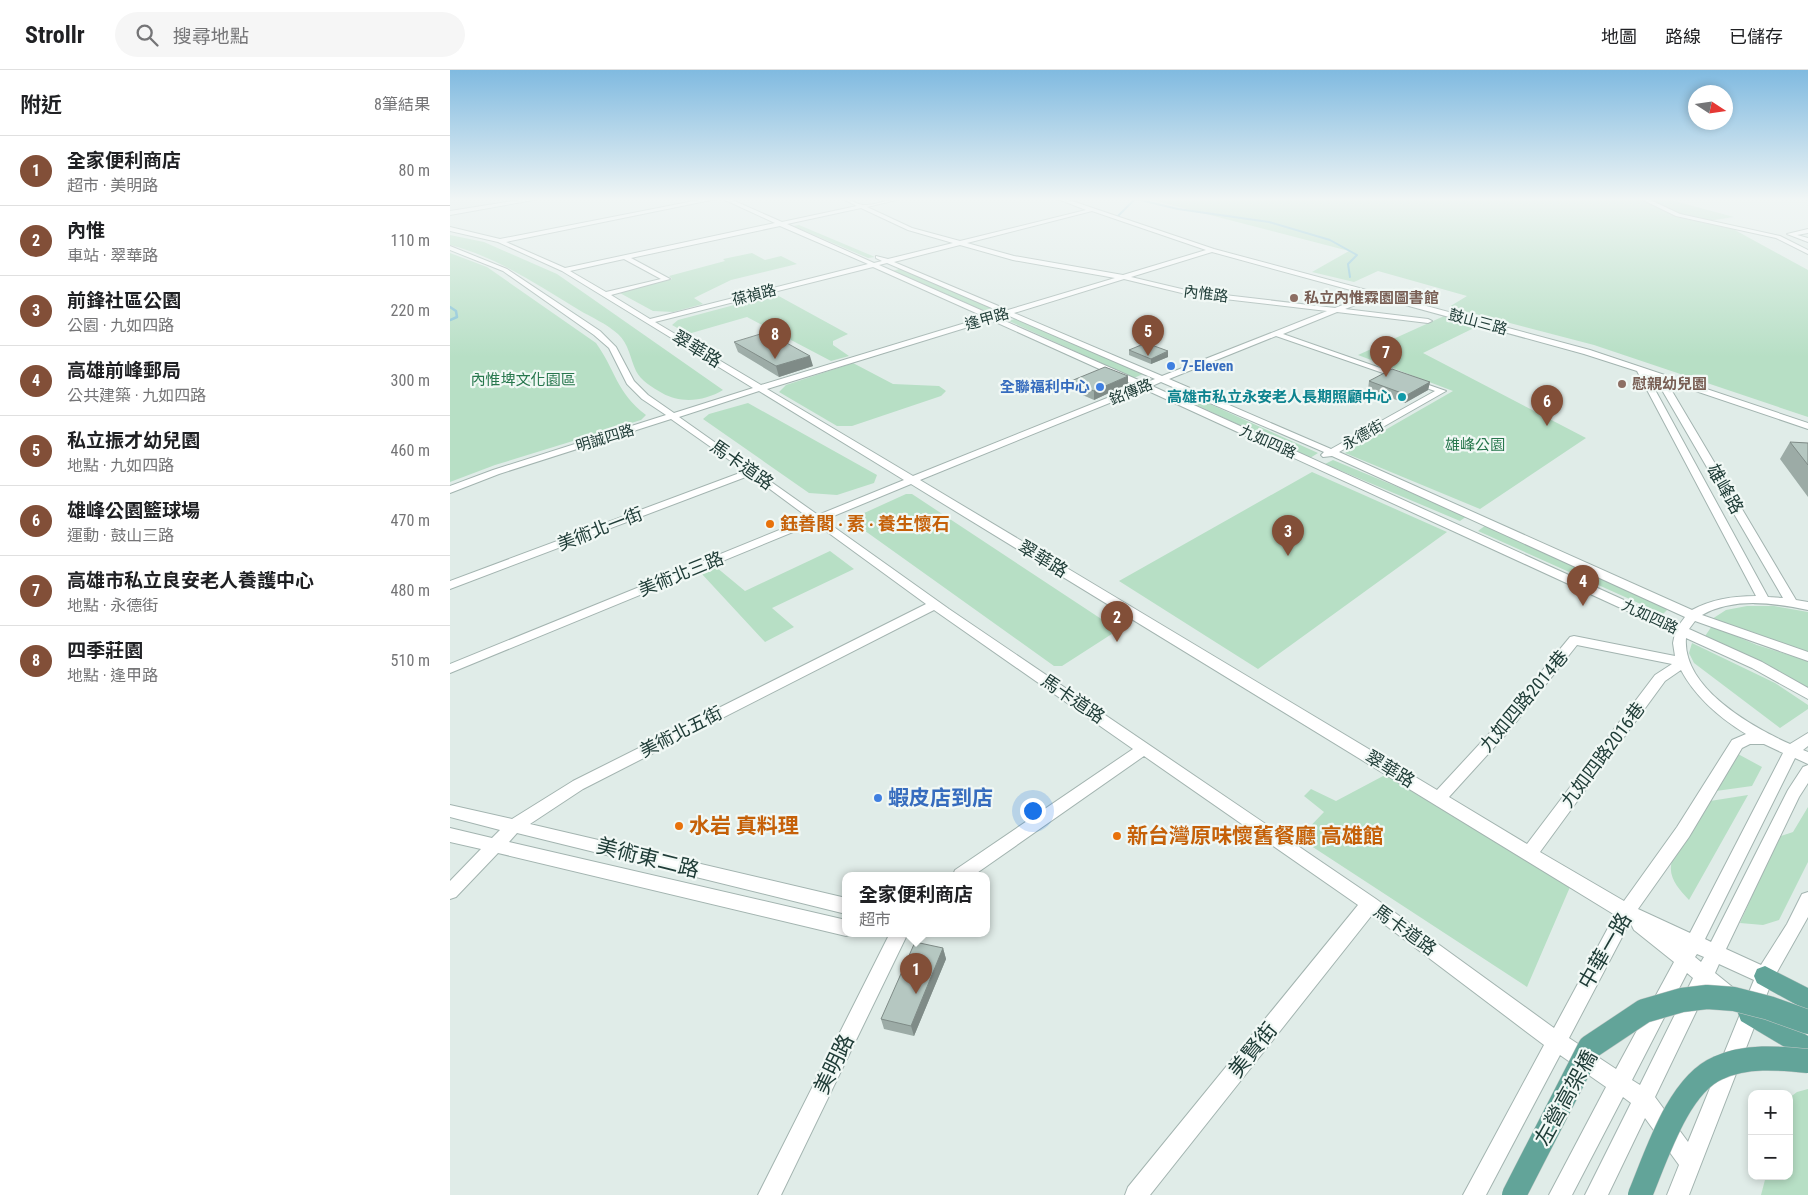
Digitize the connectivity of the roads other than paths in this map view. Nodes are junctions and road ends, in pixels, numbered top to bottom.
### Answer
1 (459, 252) edge
2 (523, 252) edge
3 (651, 252) edge
4 (846, 252) edge
5 (925, 252) edge
6 (989, 252) edge
7 (1207, 252) edge
8 (1218, 252) edge
9 (874, 255) dead end
10 (625, 257) junction
11 (888, 261) junction
12 (875, 264) junction
13 (564, 270) junction
14 (1123, 277) junction
15 (1377, 294) junction
16 (604, 295) junction
17 (1340, 309) junction
18 (1010, 312) junction
19 (991, 317) junction
20 (651, 321) junction
21 (1428, 321) dead end
22 (1276, 334) junction
23 (1640, 369) junction
24 (1658, 375) junction
25 (1163, 379) junction
26 (1145, 386) junction
27 (761, 388) junction
28 (673, 416) junction
29 (1808, 426) edge
30 (1330, 452) junction
31 (1314, 462) junction
32 (751, 472) junction
33 (913, 480) junction
34 (450, 490) edge
35 (818, 519) junction
36 (450, 585) edge
37 (1764, 600) junction
38 (1792, 603) junction
39 (935, 604) junction
40 (1808, 606) edge
41 (1692, 615) junction
42 (1680, 632) junction
43 (1808, 657) edge
44 (1684, 662) junction
45 (450, 669) edge
46 (1808, 694) edge
47 (1808, 738) edge
48 (1767, 739) junction
49 (1144, 749) junction
50 (1800, 754) edge
51 (1808, 771) edge
52 (1438, 798) junction
53 (450, 811) edge
54 (514, 826) junction
55 (450, 835) edge
56 (495, 846) junction
57 (1530, 854) junction
58 (965, 872) edge
59 (450, 892) edge
60 (1808, 899) edge
61 (1370, 904) junction
62 (842, 905) edge
63 (1626, 912) junction
64 (842, 927) edge
65 (896, 937) edge
66 (1693, 943) junction
67 (1715, 953) junction
68 (1684, 960) junction
69 (1704, 976) junction
70 (1765, 976) junction
71 (1808, 1000) edge
72 (1749, 1013) junction
73 (1808, 1022) edge
74 (1557, 1042) junction
75 (1808, 1049) edge
76 (1808, 1061) edge
77 (1619, 1083) junction
78 (1642, 1099) junction
79 (1690, 1162) junction
80 (769, 1195) edge
81 (1136, 1195) edge
82 (1474, 1195) edge
83 (1514, 1195) edge
84 (1560, 1195) edge
85 (1596, 1195) edge
86 (1640, 1195) edge
87 (1678, 1195) edge

1 - 28 street, 馬卡道路
2 - 13 street, 翠華路
3 - 10 street
4 - 12 street, 九如四路
5 - 11 street, 葆禎路
6 - 14 street, 內惟路
7 - 14 street, 逢甲路
8 - 15 street, 鼓山三路
9 - 11 street, 九如四路
10 - 13 street
10 - 16 street
11 - 12 street, 葆禎路
11 - 18 street, 九如四路
12 - 19 street, 九如四路
12 - 20 street, 葆禎路
13 - 16 street, 翠華路
14 - 17 street, 內惟路
14 - 18 street, 逢甲路
15 - 17 street, 銘傳路
15 - 23 street, 鼓山三路
16 - 20 street, 翠華路
17 - 21 street, 內惟路
17 - 22 street, 銘傳路
18 - 19 street, 逢甲路
18 - 25 street, 九如四路
19 - 26 street, 九如四路
19 - 27 street, 逢甲路
20 - 27 street, 翠華路
22 - 25 street, 銘傳路
22 - 30 street, 永德街
23 - 24 street, 鼓山三路
23 - 37 street, 雄峰路
24 - 29 street, 鼓山三路
24 - 38 street, 雄峰路
25 - 26 street, 銘傳路
25 - 30 street, 九如四路
26 - 31 street, 九如四路
26 - 33 street, 銘傳路
27 - 28 street, 明誠四路
27 - 33 street, 翠華路
28 - 32 street, 馬卡道路
28 - 34 street, 明誠四路
30 - 31 street, 永德街
30 - 41 street, 九如四路
31 - 42 street, 九如四路
32 - 35 street, 馬卡道路
32 - 36 street, 美術北一街
33 - 35 street, 美術北三路
33 - 52 street, 翠華路
35 - 39 street, 馬卡道路
35 - 45 street, 美術北三路
37 - 38 street
37 - 41 street
38 - 40 street
39 - 49 street, 馬卡道路
39 - 54 street, 美術北五街
41 - 42 street
41 - 43 street, 九如四路
42 - 44 street
42 - 46 street, 九如四路
44 - 48 street
44 - 52 street, 九如四路2014巷
44 - 57 street, 九如四路2016巷
47 - 50 street
48 - 50 street
48 - 63 street, 中華一路
49 - 58 street
49 - 61 street, 馬卡道路
50 - 66 street
51 - 67 street
52 - 57 street, 翠華路
53 - 54 street, 美術東二路
54 - 56 street, 美術北五街
54 - 62 street, 美術東二路
55 - 56 street, 美術東二路
56 - 59 street, 美術北五街
56 - 64 street, 美術東二路
57 - 63 street, 翠華路
60 - 70 street
61 - 74 street, 馬卡道路
61 - 81 street, 美賢街
63 - 66 street, 翠華路
63 - 68 street, 翠華路
63 - 74 street, 中華一路
65 - 80 street, 美明路
66 - 67 street, 翠華路
66 - 68 street
67 - 69 street
67 - 70 street, 翠華路
68 - 69 street, 翠華路
68 - 77 street
69 - 72 street, 翠華路
69 - 78 street
70 - 71 main road
70 - 72 street
72 - 75 main road
72 - 79 street
73 - 83 main road, 左營高架橋, bridge
74 - 77 street, 馬卡道路
74 - 82 street, 中華一路
76 - 86 main road, bridge
77 - 78 street, 馬卡道路
77 - 84 street
78 - 79 street, 馬卡道路
78 - 85 street
79 - 87 street

